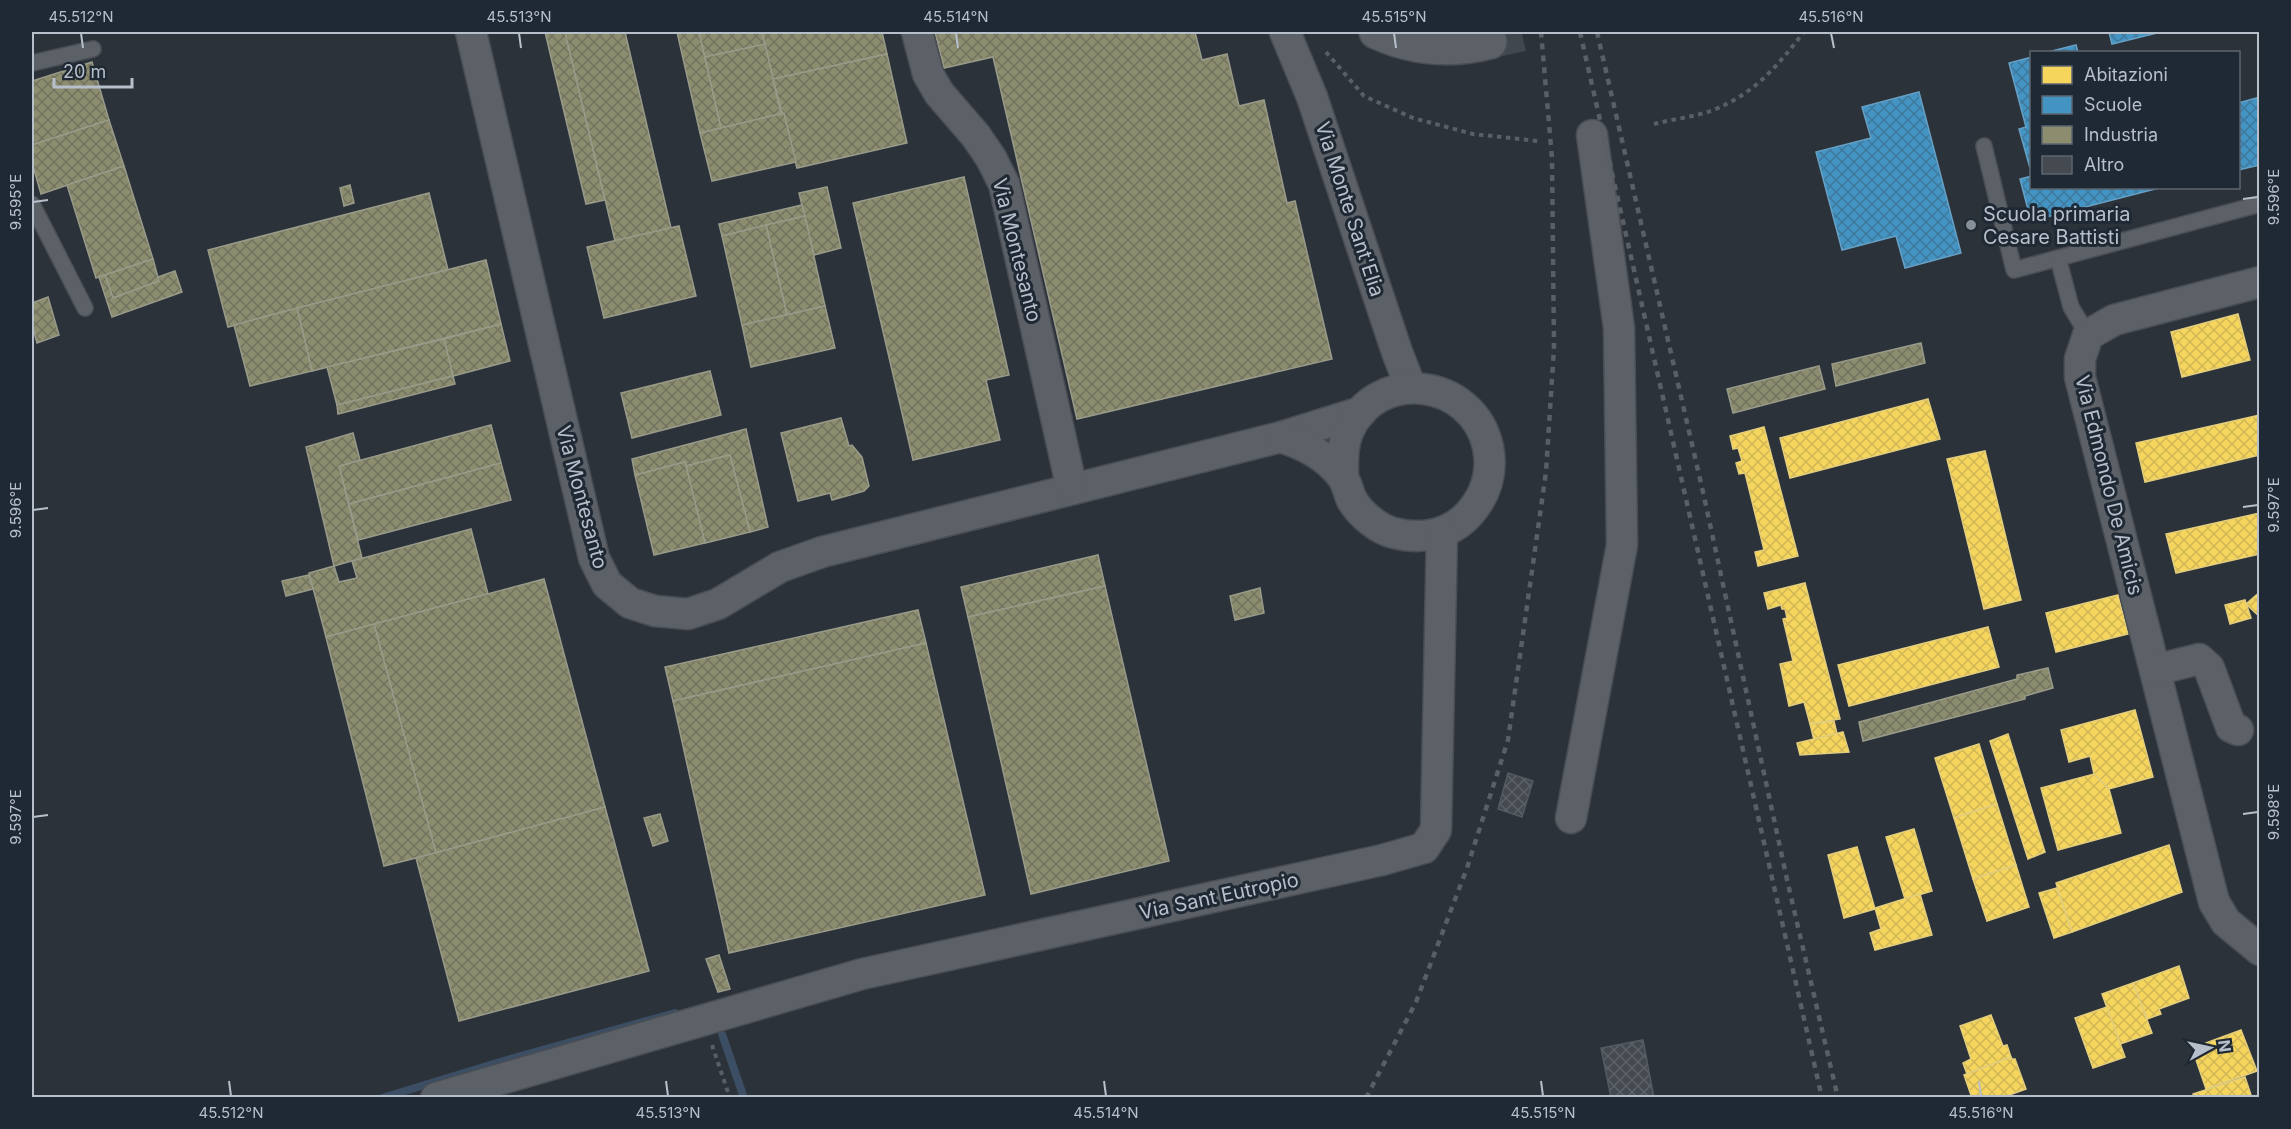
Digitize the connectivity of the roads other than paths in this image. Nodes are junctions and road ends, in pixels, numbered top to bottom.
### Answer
1 (471, 32) edge
2 (917, 32) edge
3 (1285, 32) edge
4 (1376, 32) edge
5 (1490, 42) tunnel mouth
6 (93, 49) dead end
7 (32, 63) edge
8 (1592, 135) dead end
9 (1984, 146) dead end
10 (32, 204) edge
11 (2259, 204) edge
12 (2058, 258) junction
13 (2259, 282) edge
14 (85, 308) dead end
15 (2088, 335) junction
16 (1411, 388) junction
17 (1361, 412) junction
18 (1281, 436) junction
19 (1343, 477) junction
20 (1072, 489) junction
21 (1442, 532) junction
22 (2155, 670) junction
23 (2238, 730) dead end
24 (1571, 818) dead end
25 (2259, 950) edge
26 (436, 1098) edge

1 - 20 street, Via Montesanto
2 - 20 street, Via Montesanto
3 - 16 street, Via Monte Sant'Elia
4 - 5 street
6 - 7 lane
8 - 24 street
9 - 12 lane
10 - 14 lane
11 - 12 lane
12 - 15 lane
13 - 15 street
15 - 22 street, Via Edmondo De Amicis
16 - 17 street
16 - 21 street
17 - 18 street, Via Montesanto
17 - 19 street
18 - 19 street
18 - 20 street, Via Montesanto
19 - 21 street
21 - 26 street, Via Sant Eutropio
22 - 23 street
22 - 25 street, Via Edmondo De Amicis

